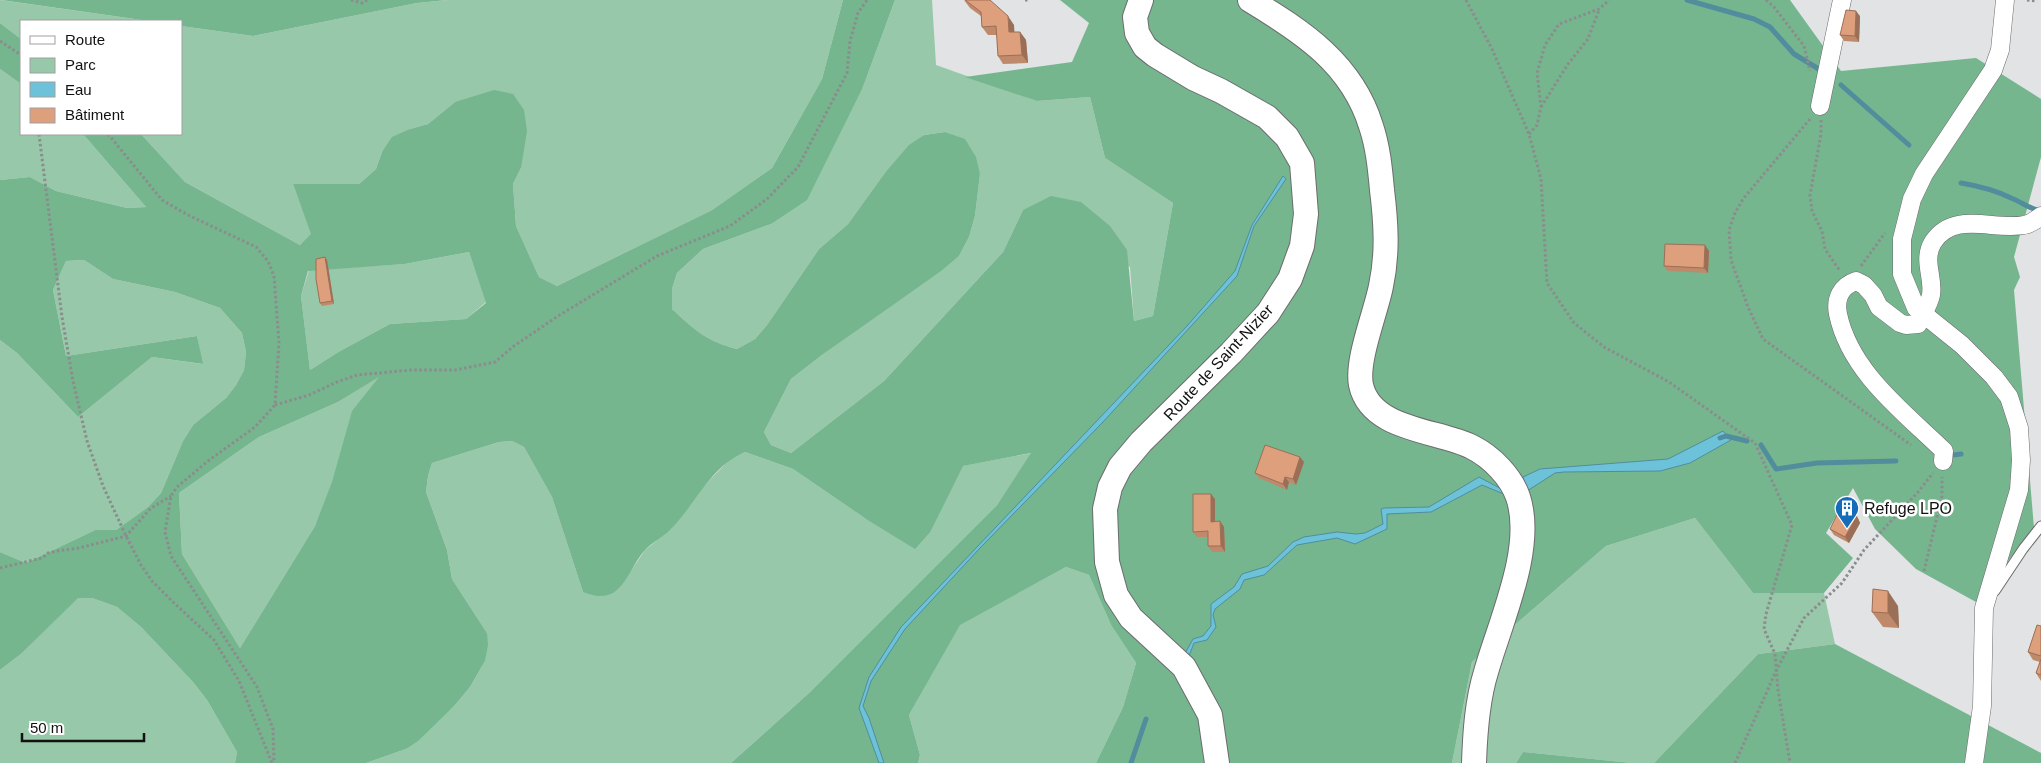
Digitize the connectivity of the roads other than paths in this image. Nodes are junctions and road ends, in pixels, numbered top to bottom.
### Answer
1 (1142, 0) edge
2 (1250, 0) edge
3 (1842, 0) edge
4 (2005, 0) edge
5 (1820, 106) road end
6 (2041, 216) edge
7 (1924, 313) junction
8 (1943, 461) road end
9 (2041, 526) edge
10 (1984, 608) junction
11 (1217, 763) edge
12 (1474, 763) edge
13 (1974, 763) edge

1 - 11 main road, Route de Saint-Nizier
2 - 12 main road
3 - 5 street
4 - 7 street
6 - 7 street
7 - 8 street
7 - 10 street
9 - 10 lane
10 - 13 street

